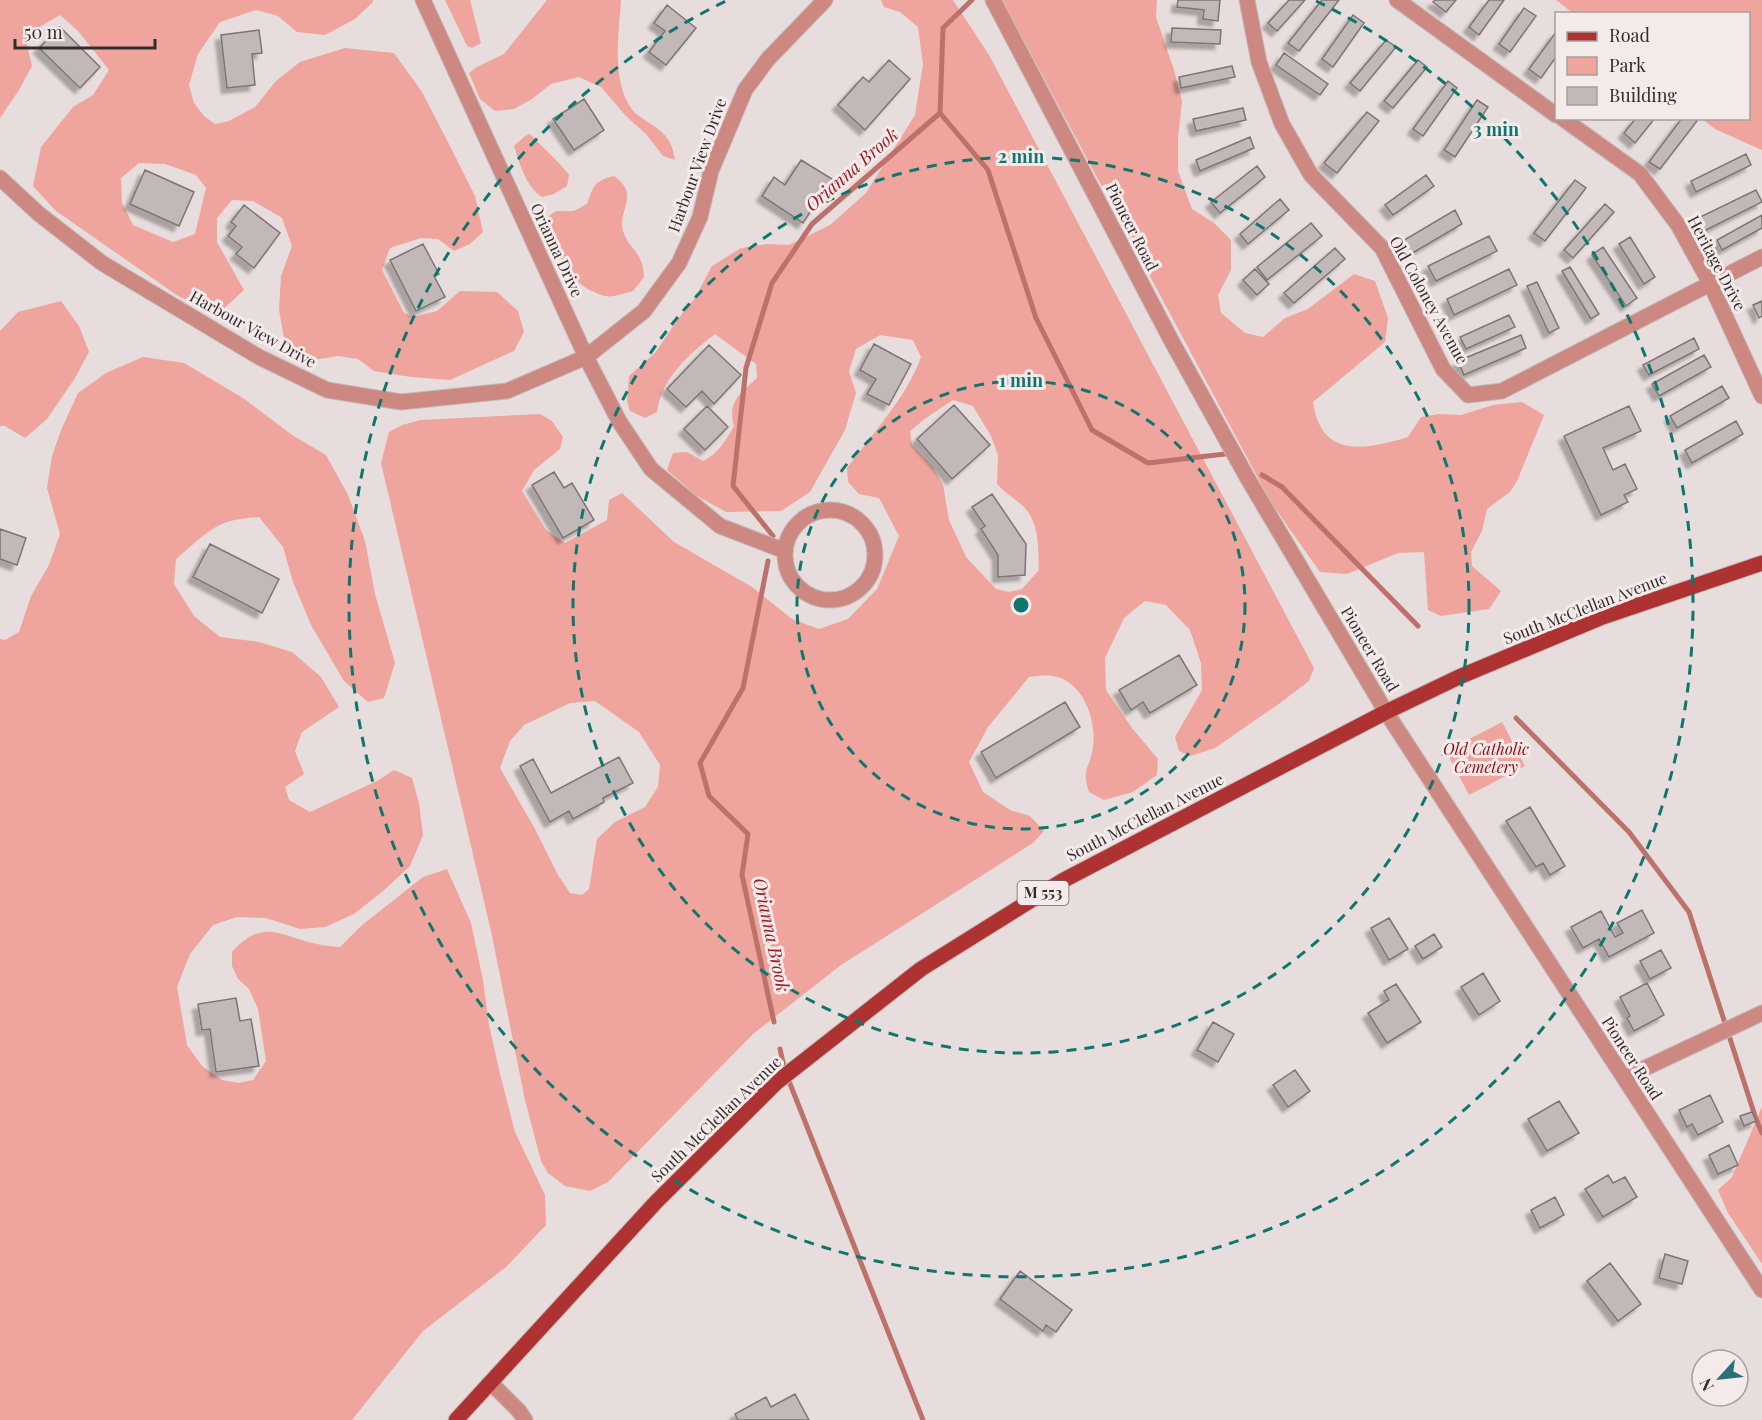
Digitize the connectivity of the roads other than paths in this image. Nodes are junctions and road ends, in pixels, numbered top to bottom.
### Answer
1 (423, 0) edge
2 (825, 0) edge
3 (993, 0) edge
4 (1248, 0) edge
5 (1397, 0) edge
6 (1555, 114) edge
7 (1565, 120) edge
8 (0, 178) edge
9 (1762, 257) edge
10 (1710, 283) junction
11 (586, 357) junction
12 (1762, 396) edge
13 (785, 551) junction
14 (1762, 563) edge
15 (1386, 712) junction
16 (1762, 1013) edge
17 (1624, 1078) junction
18 (1762, 1290) edge
19 (491, 1383) junction
20 (456, 1420) edge
21 (525, 1420) edge

1 - 11 street, Orianna Drive
2 - 11 street, Harbour View Drive
3 - 15 street, Pioneer Road
4 - 10 street, Old Coloney Avenue
5 - 6 street
7 - 10 street, Heritage Drive
8 - 11 street, Harbour View Drive
9 - 10 street, Old Coloney Avenue
10 - 12 street, Heritage Drive
11 - 13 street, Orianna Drive
13 - 13 street
14 - 15 main road, South McClellan Avenue / M 553
15 - 17 street, Pioneer Road
15 - 19 main road, South McClellan Avenue / M 553
16 - 17 street
17 - 18 street, Pioneer Road
19 - 20 main road, South McClellan Avenue / M 553
19 - 21 street

